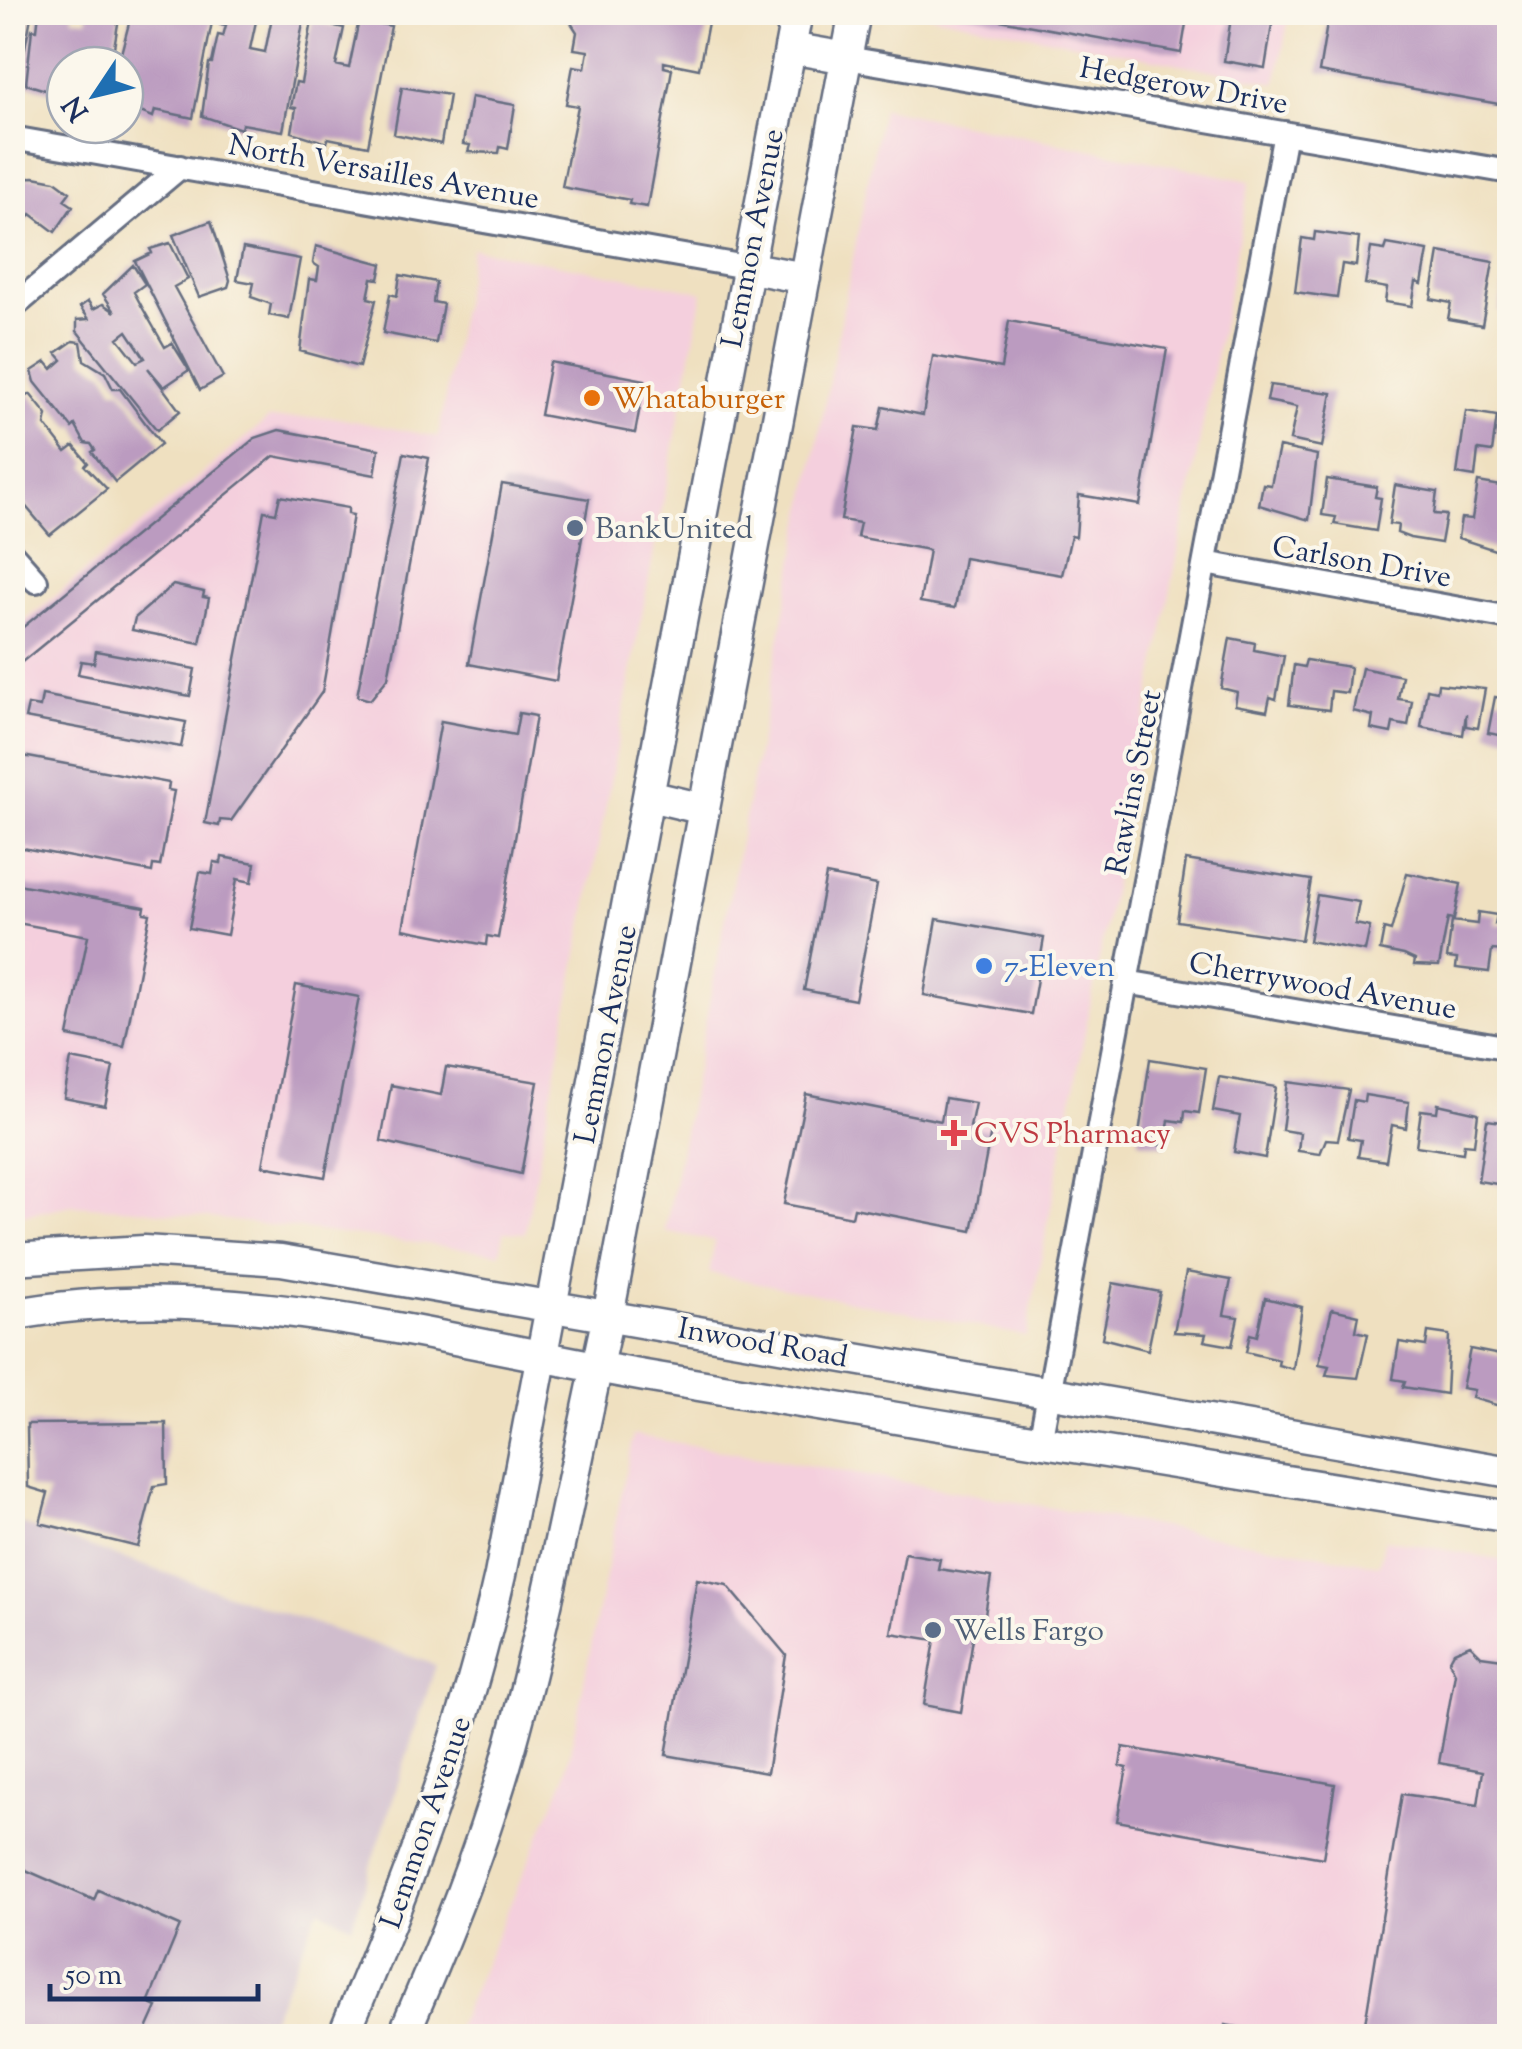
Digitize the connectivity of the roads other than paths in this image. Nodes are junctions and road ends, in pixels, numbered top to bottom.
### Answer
1 (797, 12) edge
2 (855, 12) edge
3 (790, 48) junction
4 (847, 58) junction
5 (1285, 133) junction
6 (12, 138) edge
7 (180, 167) junction
8 (1510, 172) edge
9 (746, 267) junction
10 (805, 278) junction
11 (12, 308) edge
12 (12, 554) edge
13 (1205, 563) junction
14 (36, 582) dead end
15 (1510, 618) edge
16 (649, 796) junction
17 (704, 809) junction
18 (615, 982) junction
19 (1126, 982) junction
20 (670, 988) junction
21 (1510, 1048) edge
22 (58, 1254) junction
23 (12, 1259) edge
24 (62, 1305) junction
25 (554, 1305) junction
26 (12, 1314) edge
27 (608, 1316) junction
28 (544, 1356) junction
29 (597, 1368) junction
30 (1048, 1394) junction
31 (1040, 1442) junction
32 (1440, 1460) junction
33 (1510, 1472) edge
34 (1434, 1505) junction
35 (1510, 1518) edge
36 (490, 1618) junction
37 (540, 1626) junction
38 (362, 1992) junction
39 (407, 2027) edge
40 (343, 2036) edge

1 - 3 main road, Lemmon Avenue
2 - 4 main road, Lemmon Avenue
3 - 4 main road
3 - 9 main road, Lemmon Avenue
4 - 5 street, Hedgerow Drive
4 - 10 main road, Lemmon Avenue
5 - 8 street, Hedgerow Drive
5 - 13 street, Rawlins Street
6 - 7 street, North Versailles Avenue
7 - 9 street, North Versailles Avenue
7 - 11 street
9 - 10 main road
9 - 16 main road, Lemmon Avenue
10 - 17 main road, Lemmon Avenue
12 - 14 street
13 - 15 street, Carlson Drive
13 - 19 street, Rawlins Street
16 - 17 main road
16 - 18 main road, Lemmon Avenue
17 - 20 main road, Lemmon Avenue
18 - 20 main road
18 - 25 main road, Lemmon Avenue
19 - 21 street, Cherrywood Avenue
19 - 30 street, Rawlins Street
20 - 27 main road, Lemmon Avenue
22 - 23 main road, Inwood Road
22 - 24 main road
22 - 25 main road, Inwood Road
24 - 26 main road, Inwood Road
24 - 28 main road, Inwood Road
25 - 27 main road, Inwood Road
25 - 28 main road, Lemmon Avenue
27 - 29 main road, Lemmon Avenue
27 - 30 main road, Inwood Road
28 - 29 main road, Inwood Road
28 - 36 main road, Lemmon Avenue
29 - 31 main road, Inwood Road
29 - 37 main road, Lemmon Avenue
30 - 31 street, Rawlins Street
30 - 32 main road, Inwood Road
31 - 34 main road, Inwood Road
32 - 33 main road, Inwood Road
32 - 34 main road
34 - 35 main road, Inwood Road
36 - 37 main road
36 - 38 main road, Lemmon Avenue
37 - 39 main road, Lemmon Avenue
38 - 39 main road
38 - 40 main road, Lemmon Avenue

